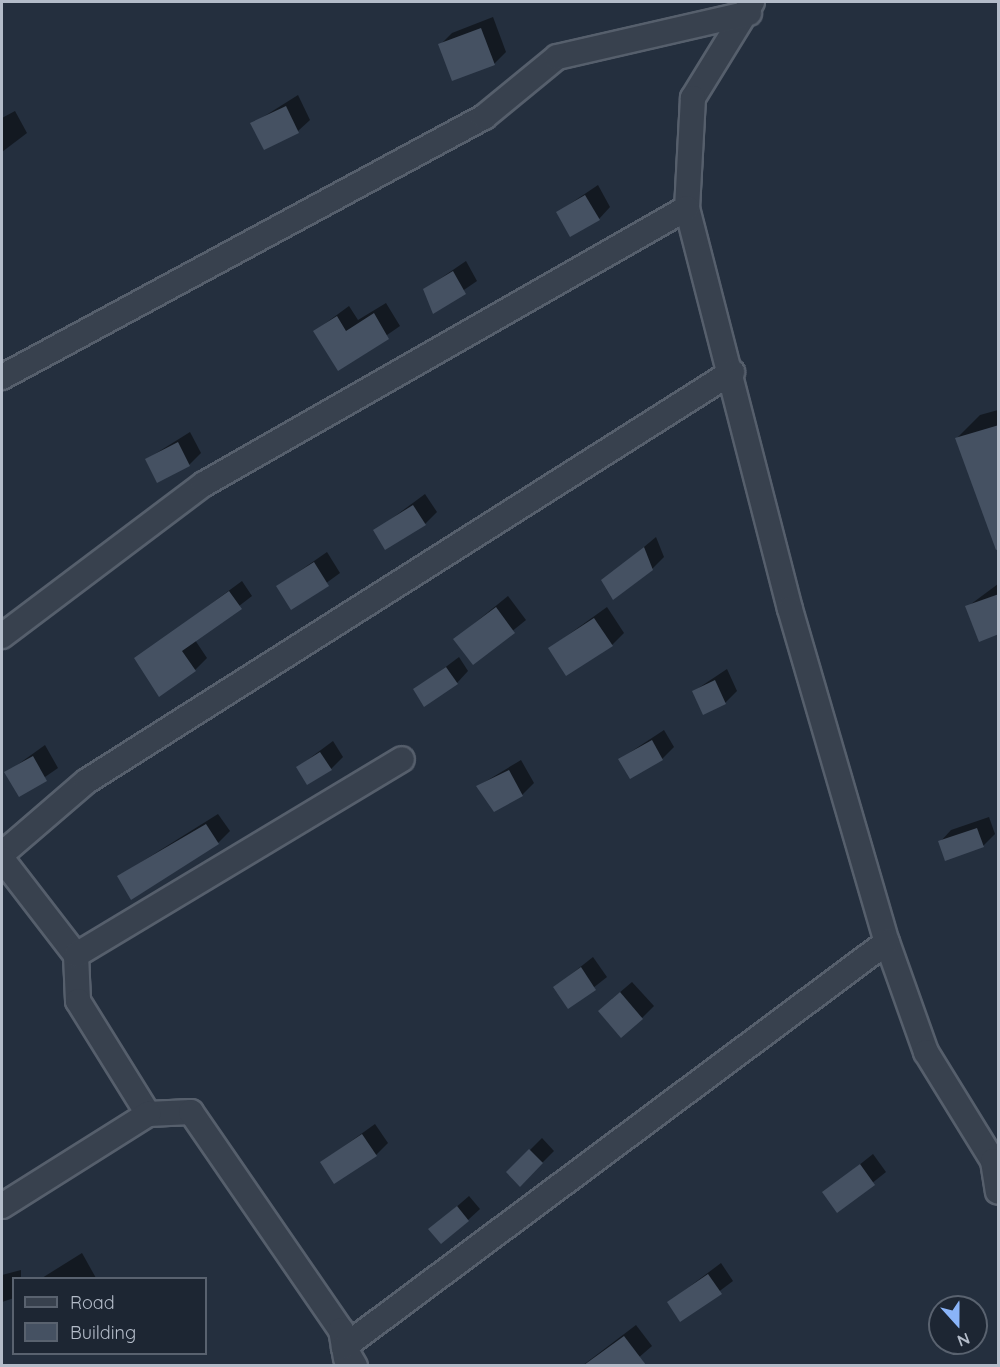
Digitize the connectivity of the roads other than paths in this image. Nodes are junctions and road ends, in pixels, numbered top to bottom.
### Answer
1 (750, 7) edge
2 (687, 207) junction
3 (732, 372) junction
4 (2, 377) edge
5 (2, 636) edge
6 (402, 759) dead end
7 (2, 854) edge
8 (2, 860) edge
9 (887, 942) junction
10 (76, 955) junction
11 (148, 1114) junction
12 (996, 1160) edge
13 (999, 1192) edge
14 (2, 1206) edge
15 (349, 1359) edge

1 - 2 street
1 - 4 street
2 - 3 street
2 - 5 street
3 - 7 street
3 - 9 street
6 - 10 street
8 - 10 street
9 - 12 street
9 - 15 street
10 - 11 street
11 - 14 street
11 - 15 street
12 - 13 street

